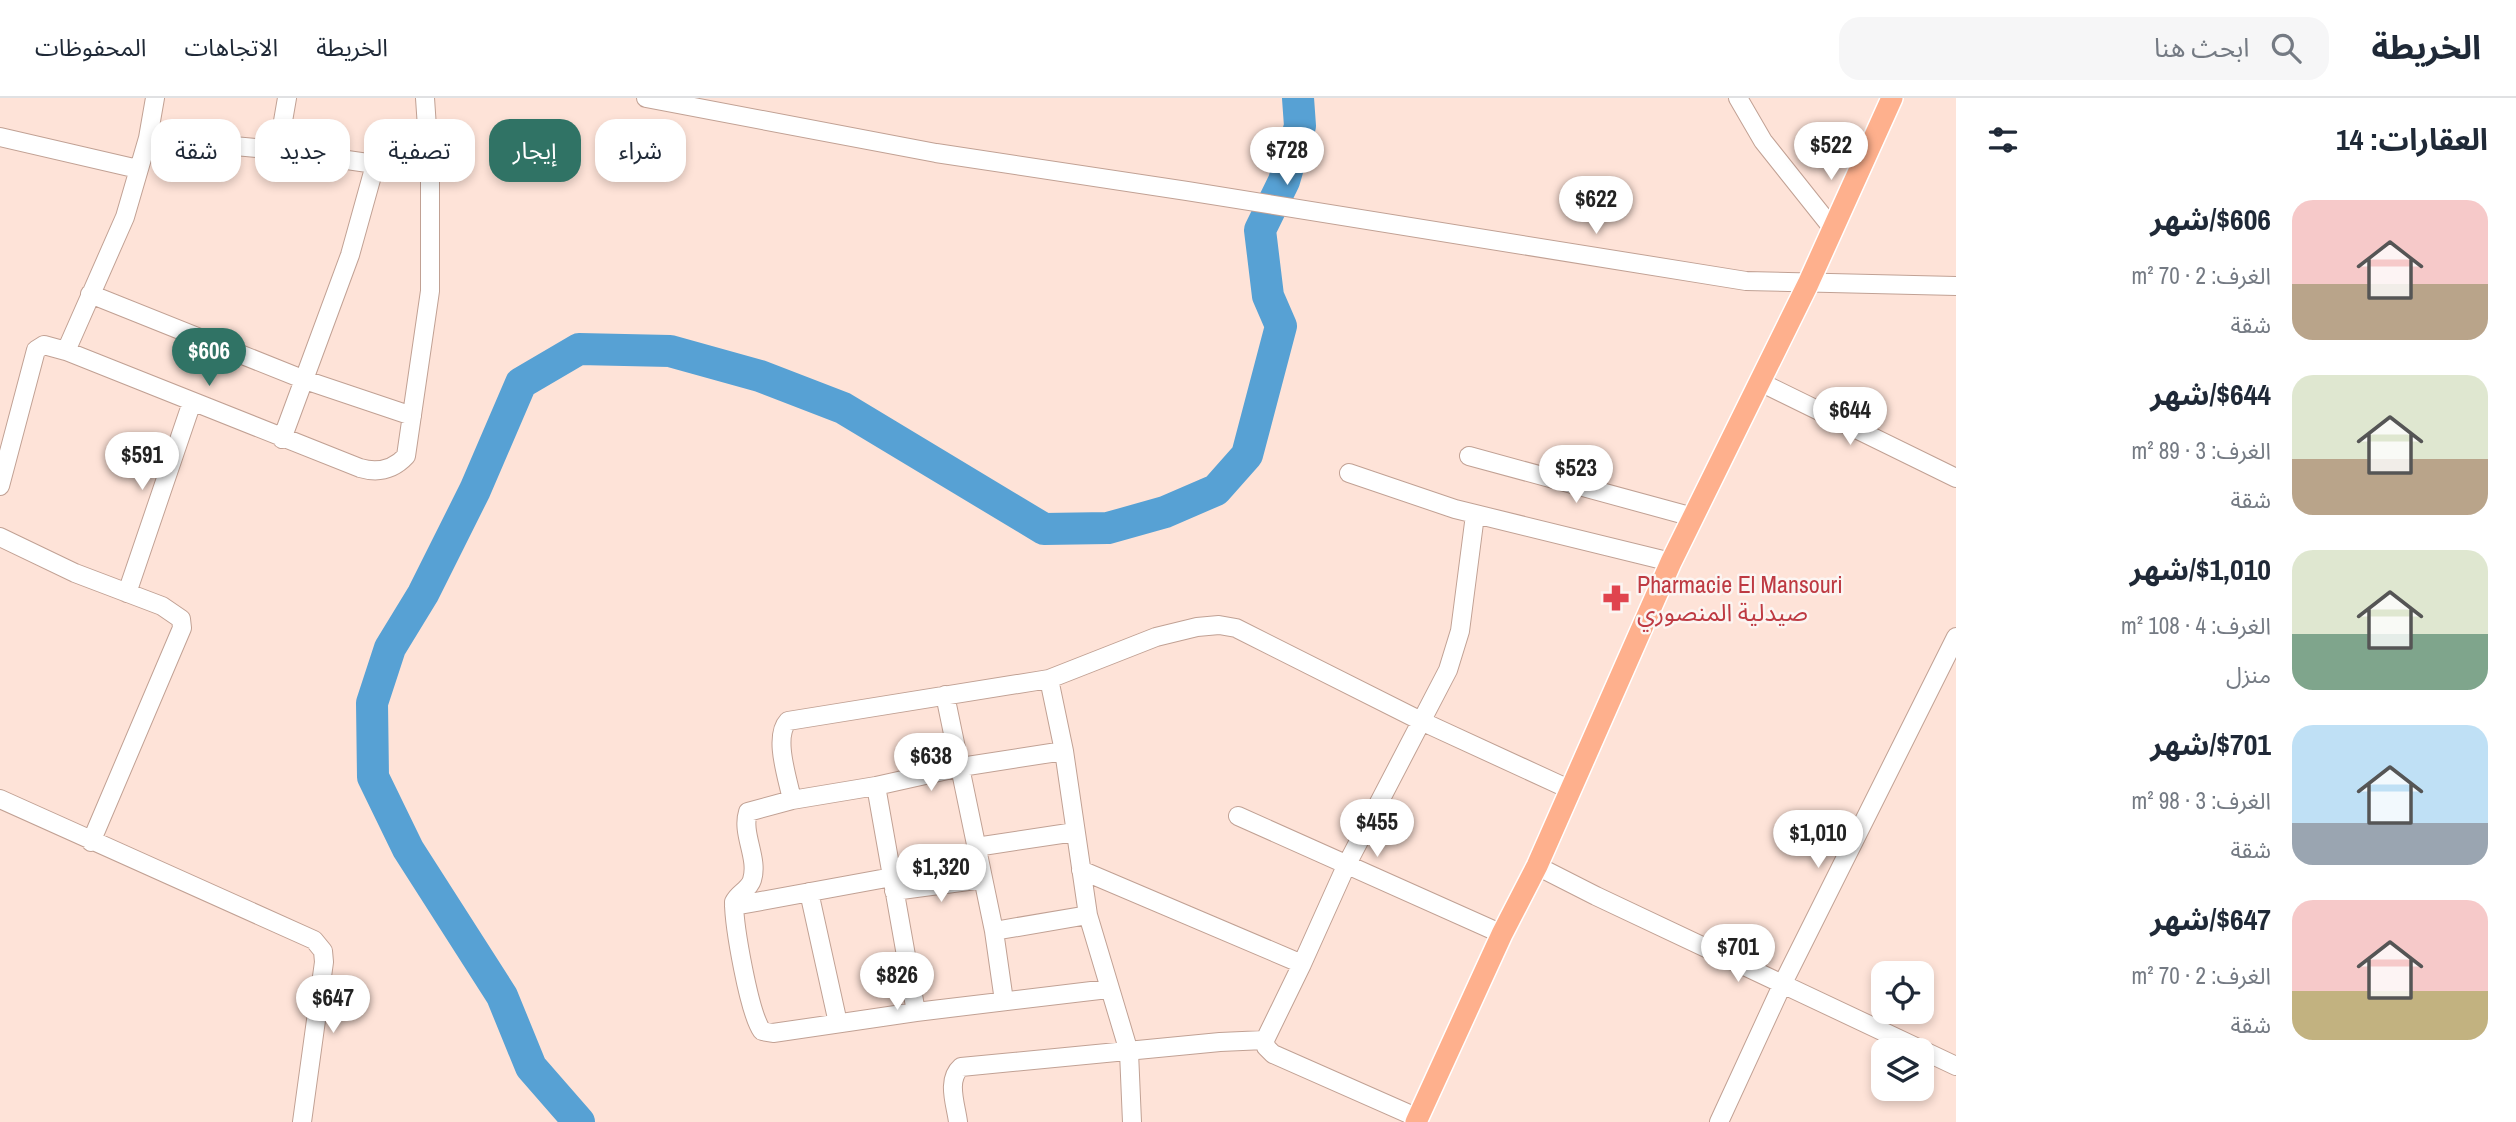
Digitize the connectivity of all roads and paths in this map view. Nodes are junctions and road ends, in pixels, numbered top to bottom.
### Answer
1 (155, 98) edge
2 (286, 98) edge
3 (425, 98) edge
4 (646, 98) edge
5 (1738, 98) edge
6 (1892, 98) edge
7 (283, 119) edge
8 (426, 119) edge
9 (0, 137) edge
10 (148, 138) junction
11 (255, 148) edge
12 (138, 169) junction
13 (370, 182) edge
14 (430, 182) edge
15 (1833, 229) junction
16 (1808, 284) junction
17 (1956, 286) edge
18 (90, 294) junction
19 (66, 351) junction
20 (305, 380) junction
21 (1760, 382) junction
22 (192, 402) junction
23 (412, 416) junction
24 (282, 439) junction
25 (1469, 456) dead end
26 (1349, 473) dead end
27 (1956, 478) edge
28 (0, 486) edge
29 (1475, 515) junction
30 (1693, 517) junction
31 (0, 537) edge
32 (1671, 562) junction
33 (127, 593) junction
34 (1956, 637) edge
35 (1049, 679) junction
36 (946, 695) junction
37 (1421, 721) junction
38 (1064, 751) junction
39 (961, 767) junction
40 (876, 786) junction
41 (1571, 790) junction
42 (0, 799) edge
43 (792, 800) junction
44 (1238, 816) dead end
45 (1075, 832) junction
46 (92, 842) junction
47 (976, 848) junction
48 (1346, 866) junction
49 (1537, 866) junction
50 (1081, 870) junction
51 (983, 879) junction
52 (893, 884) junction
53 (809, 892) junction
54 (734, 906) junction
55 (1088, 915) junction
56 (993, 931) junction
57 (1502, 934) junction
58 (1302, 964) junction
59 (1783, 983) junction
60 (1108, 989) junction
61 (1004, 1001) junction
62 (916, 1012) junction
63 (838, 1023) junction
64 (1265, 1040) junction
65 (1129, 1052) junction
66 (1956, 1066) edge
67 (1417, 1120) edge
68 (302, 1122) edge
69 (958, 1122) edge
70 (1132, 1122) edge
71 (1719, 1122) edge

1 - 10 street
2 - 7 street
3 - 8 street
4 - 16 street
5 - 15 street
6 - 15 main road
9 - 12 street
10 - 11 street
10 - 12 street
12 - 18 street
13 - 20 street
14 - 23 street
15 - 16 main road
16 - 17 street
16 - 21 main road
18 - 19 street
18 - 20 street
19 - 22 street
19 - 28 street
20 - 23 street
20 - 24 street
21 - 27 street
21 - 30 main road
22 - 24 street
22 - 33 street
23 - 24 street
25 - 30 street
26 - 29 street
29 - 32 street
29 - 37 street
30 - 32 main road
31 - 33 street
32 - 41 main road
33 - 46 street
34 - 59 street
35 - 36 street
35 - 37 street
35 - 38 street
36 - 39 street
36 - 43 street
37 - 41 street
37 - 48 street
38 - 39 street
38 - 45 street
39 - 40 street
39 - 47 street
40 - 43 street
40 - 52 street
41 - 49 main road
42 - 46 street
43 - 54 street
44 - 48 street
45 - 47 street
45 - 50 street
46 - 68 street
47 - 51 street
48 - 57 street
48 - 58 street
49 - 57 main road
49 - 59 street
50 - 55 street
50 - 58 street
51 - 52 street
51 - 56 street
52 - 53 street
52 - 62 street
53 - 54 street
53 - 63 street
54 - 63 street
55 - 56 street
55 - 60 street
56 - 61 street
57 - 67 main road
58 - 64 street
59 - 66 street
59 - 71 street
60 - 61 street
60 - 65 street
61 - 62 street
62 - 63 street
64 - 65 street
64 - 67 street
65 - 69 street
65 - 70 street

